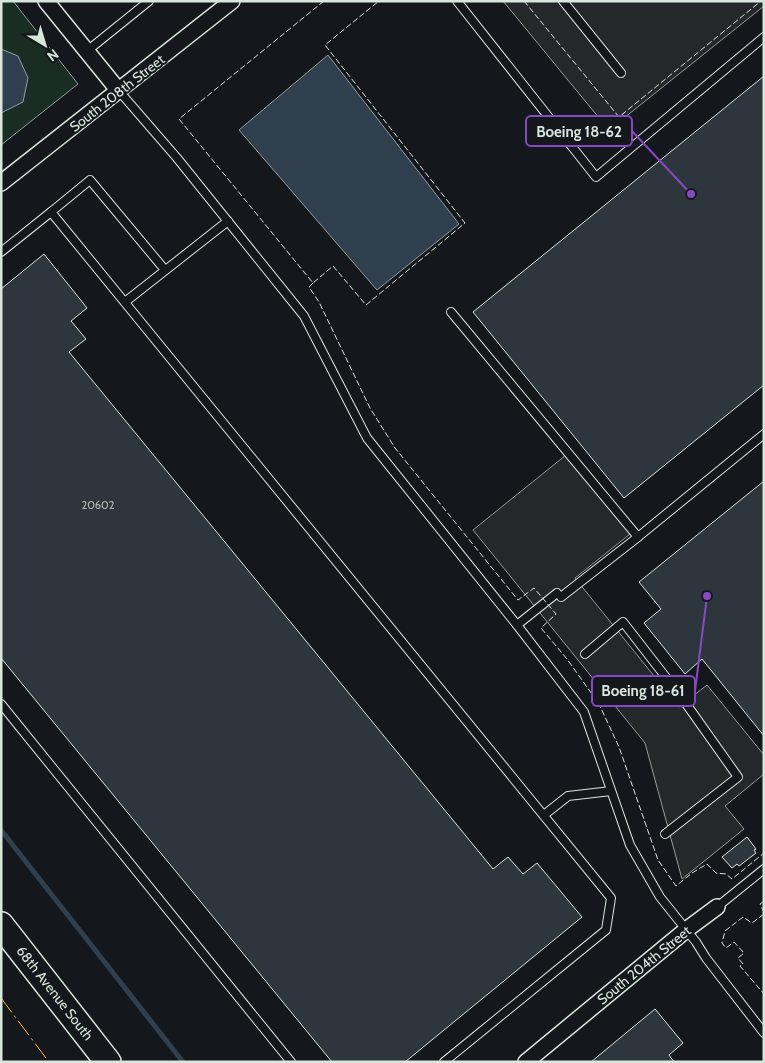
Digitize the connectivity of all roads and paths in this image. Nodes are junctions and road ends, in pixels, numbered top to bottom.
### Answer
1 (46, 1) edge
2 (149, 1) edge
3 (232, 1) edge
4 (457, 1) edge
5 (563, 1) edge
6 (764, 37) edge
7 (86, 51) junction
8 (621, 72) dead end
9 (119, 91) junction
10 (1, 184) edge
11 (51, 212) junction
12 (228, 221) junction
13 (1, 252) edge
14 (165, 270) junction
15 (125, 302) junction
16 (451, 312) dead end
17 (764, 434) edge
18 (638, 537) junction
19 (517, 625) junction
20 (585, 654) dead end
21 (1, 704) edge
22 (611, 791) junction
23 (544, 815) junction
24 (665, 834) dead end
25 (764, 869) edge
26 (717, 907) joint
27 (1, 925) edge
28 (686, 930) junction
29 (764, 1032) edge
30 (445, 1061) edge
31 (108, 1062) edge
32 (291, 1062) edge
33 (526, 1062) edge

1 - 7 street
2 - 7 lane
3 - 9 street, South 208th Street
4 - 6 lane
5 - 8 lane
7 - 9 street
9 - 10 street, South 208th Street
9 - 12 lane
11 - 13 lane
11 - 14 lane
11 - 15 lane
12 - 14 lane
12 - 19 lane
14 - 15 lane
15 - 23 lane
16 - 18 lane
17 - 18 lane
18 - 19 lane
19 - 22 lane
20 - 24 lane
21 - 32 lane
22 - 23 lane
22 - 28 lane
23 - 30 lane
25 - 26 lane, South 204th Street
26 - 28 street, South 204th Street
27 - 31 main road, 68th Avenue South
28 - 29 lane
28 - 33 street, South 204th Street

